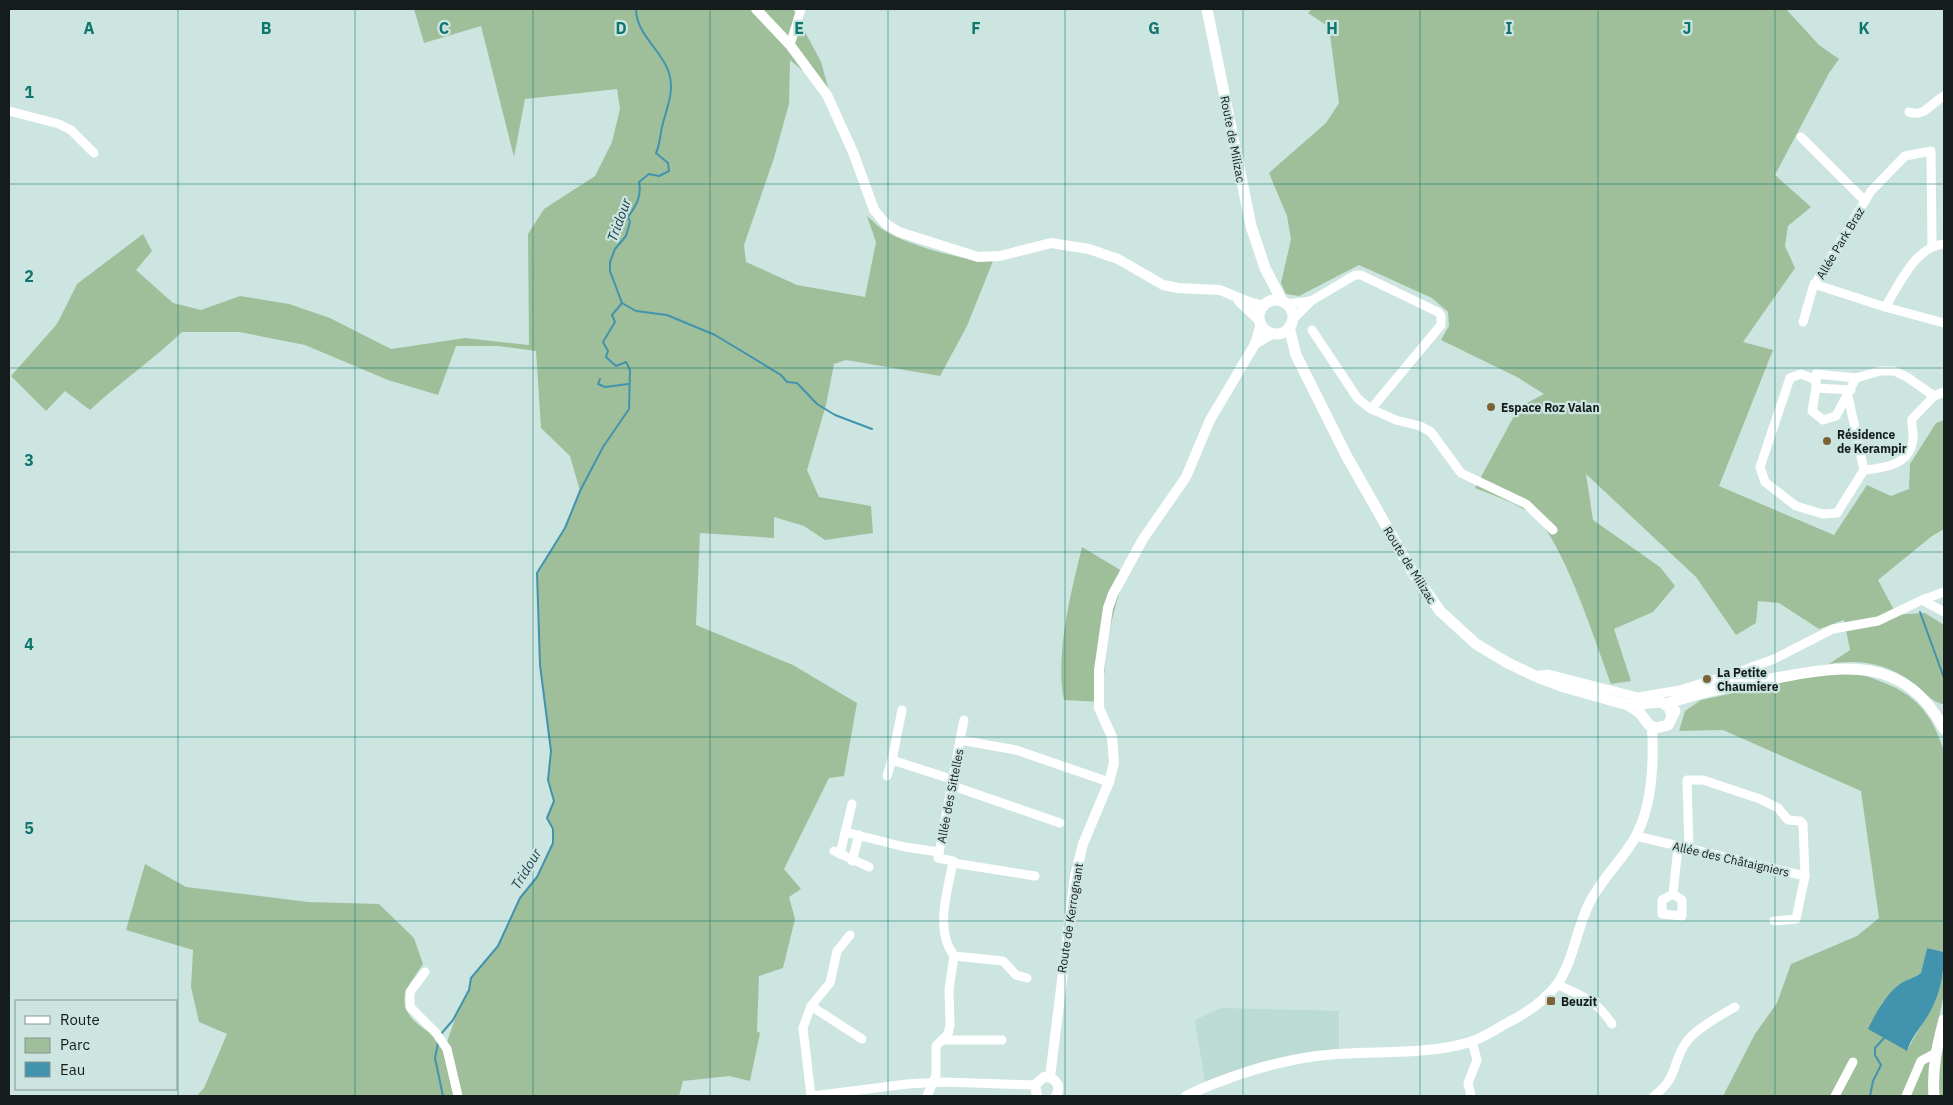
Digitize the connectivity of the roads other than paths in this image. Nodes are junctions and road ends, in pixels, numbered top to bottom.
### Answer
1 (756, 9) edge
2 (800, 9) edge
3 (1207, 9) edge
4 (790, 45) junction
5 (1944, 96) edge
6 (9, 111) edge
7 (1909, 112) dead end
8 (1801, 137) dead end
9 (94, 153) dead end
10 (1864, 201) junction
11 (1944, 244) edge
12 (1932, 247) junction
13 (1265, 268) junction
14 (1815, 284) junction
15 (1230, 294) junction
16 (1311, 301) junction
17 (1284, 303) junction
18 (1265, 304) junction
19 (1885, 308) junction
20 (1260, 322) junction
21 (1803, 322) dead end
22 (1291, 323) junction
23 (1944, 323) edge
24 (1312, 330) dead end
25 (1276, 334) junction
26 (1255, 344) junction
27 (1296, 355) junction
28 (1856, 378) junction
29 (1816, 384) junction
30 (1944, 392) edge
31 (1849, 393) junction
32 (1934, 396) junction
33 (1371, 409) junction
34 (1864, 470) junction
35 (1553, 530) dead end
36 (1944, 592) edge
37 (1922, 600) junction
38 (1944, 612) edge
39 (1741, 671) junction
40 (1535, 676) junction
41 (1730, 686) junction
42 (1693, 694) junction
43 (1651, 704) junction
44 (1666, 704) junction
45 (1628, 705) junction
46 (902, 710) dead end
47 (1672, 716) junction
48 (1941, 716) edge
49 (964, 720) dead end
50 (1654, 724) junction
51 (1944, 729) edge
52 (960, 740) junction
53 (892, 760) junction
54 (887, 776) dead end
55 (1109, 782) junction
56 (954, 783) junction
57 (852, 804) dead end
58 (1060, 823) dead end
59 (846, 832) junction
60 (859, 835) junction
61 (1636, 836) junction
62 (1678, 848) junction
63 (1689, 849) junction
64 (940, 852) junction
65 (852, 861) junction
66 (952, 863) junction
67 (869, 866) dead end
68 (1035, 876) dead end
69 (1805, 876) junction
70 (1673, 894) dead end
71 (1774, 921) dead end
72 (850, 935) dead end
73 (954, 956) junction
74 (425, 972) dead end
75 (1027, 978) dead end
76 (1557, 984) junction
77 (811, 1006) junction
78 (1734, 1007) dead end
79 (1944, 1020) edge
80 (1612, 1024) dead end
81 (862, 1039) dead end
82 (942, 1040) junction
83 (1002, 1040) dead end
84 (1472, 1041) junction
85 (1934, 1054) junction
86 (1853, 1062) dead end
87 (1050, 1077) junction
88 (932, 1083) junction
89 (1035, 1085) junction
90 (1060, 1095) edge
91 (458, 1096) edge
92 (812, 1096) edge
93 (927, 1096) edge
94 (1037, 1096) edge
95 (1186, 1096) edge
96 (1471, 1096) edge
97 (1654, 1096) edge
98 (1835, 1096) edge
99 (1906, 1096) edge
100 (1934, 1096) edge

1 - 4 street
2 - 4 street
3 - 13 main road, Route de Milizac
4 - 15 street
5 - 7 street
6 - 9 street
8 - 10 street, Allée Park Braz
10 - 12 street
10 - 14 street, Allée Park Braz
11 - 12 street
12 - 19 street
13 - 17 main road, Route de Milizac
13 - 18 main road, Route de Milizac
14 - 19 street
14 - 21 street, Allée Park Braz
15 - 18 street
15 - 20 street
16 - 17 street
16 - 22 street
16 - 33 street
17 - 18 main road
17 - 22 main road
18 - 20 main road
19 - 23 street
20 - 25 main road
20 - 26 street
22 - 25 main road
22 - 27 main road, Route de Milizac
24 - 33 street
25 - 26 street
25 - 27 main road, Route de Milizac
26 - 55 street, Route de Kerrognant
27 - 40 main road, Route de Milizac
28 - 29 street
28 - 31 street
28 - 32 street
29 - 31 street
29 - 31 street
29 - 34 street
30 - 32 street
31 - 34 street
32 - 34 street
33 - 35 street
36 - 37 street
37 - 38 street
37 - 39 street
39 - 40 street
39 - 41 street
40 - 45 main road, Route de Milizac
41 - 42 main road
41 - 48 main road
42 - 44 main road
42 - 47 main road
43 - 44 main road
43 - 45 main road, Route de Milizac
43 - 50 main road
44 - 47 main road
45 - 50 main road, Route de Milizac
46 - 53 street
47 - 50 main road
48 - 51 main road
49 - 52 street, Allée des Sittelles
50 - 61 street
52 - 55 street, Allée des Sittelles
52 - 56 street, Allée des Sittelles
53 - 54 street
53 - 56 street
55 - 87 street, Route de Kerrognant
56 - 58 street
56 - 64 street, Allée des Sittelles
57 - 59 street
59 - 60 street
59 - 65 street
60 - 64 street
60 - 65 street
61 - 62 street, Allée des Châtaigniers
61 - 76 street
62 - 63 street, Allée des Châtaigniers
62 - 70 street
63 - 69 street, Allée des Châtaigniers
63 - 69 street, Allée des Châtaigniers
64 - 66 street, Allée des Sittelles
65 - 67 street
66 - 68 street
66 - 73 street
69 - 71 street
72 - 77 street
73 - 75 street
73 - 82 street
74 - 91 street
76 - 80 street
76 - 84 street
77 - 81 street
77 - 92 street
78 - 97 street
79 - 85 main road
82 - 83 street
82 - 88 street
84 - 95 street
84 - 96 street
85 - 99 street
85 - 100 main road
86 - 98 street
87 - 89 street
87 - 90 street
88 - 89 street
88 - 92 street
88 - 93 street
89 - 94 street

